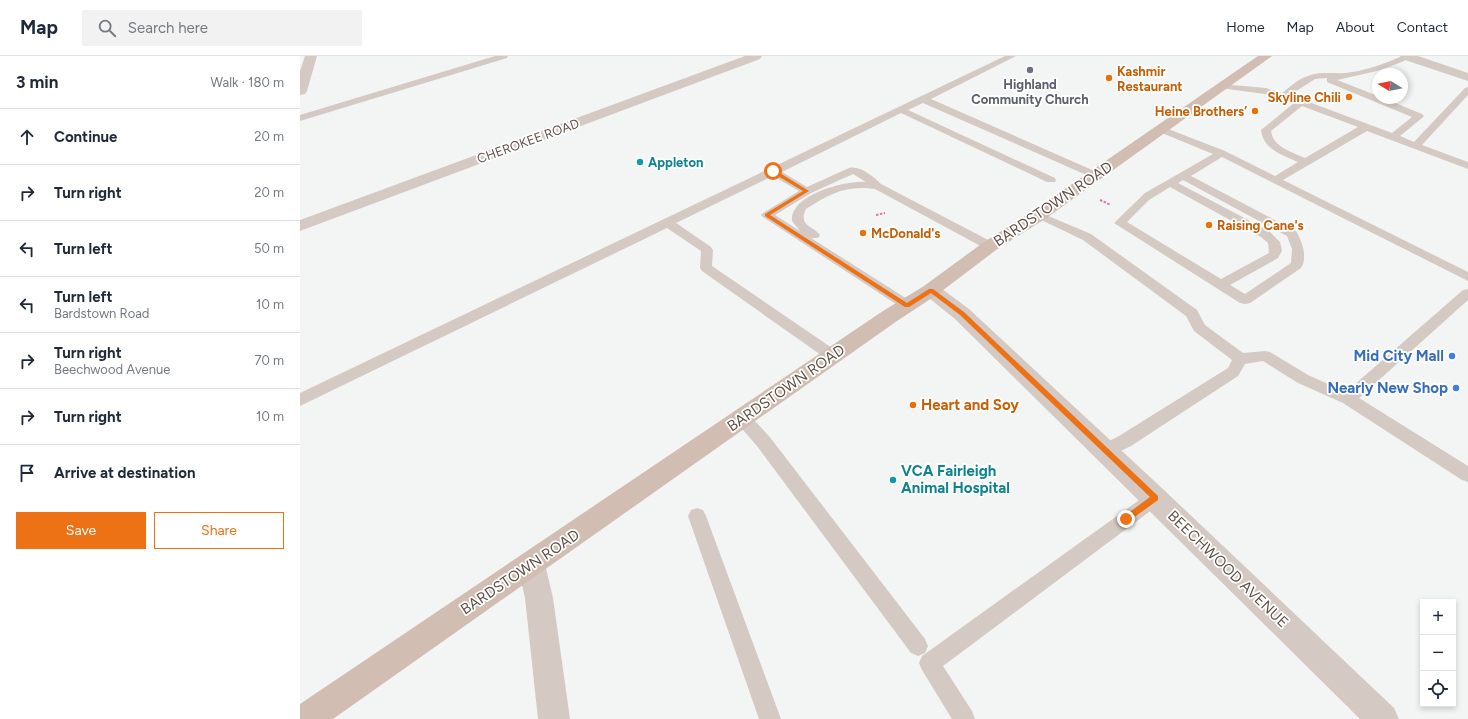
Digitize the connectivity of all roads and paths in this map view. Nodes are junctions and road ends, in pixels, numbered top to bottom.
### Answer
1 (311, 56) edge
2 (504, 56) edge
3 (756, 56) edge
4 (1012, 56) edge
5 (1266, 56) edge
6 (1406, 56) edge
7 (1238, 75) junction
8 (1336, 76) junction
9 (1467, 76) edge
10 (1223, 86) junction
11 (1468, 90) edge
12 (300, 91) edge
13 (1266, 91) junction
14 (1283, 96) junction
15 (923, 99) junction
16 (1301, 102) junction
17 (901, 110) junction
18 (300, 118) edge
19 (1366, 126) junction
20 (1160, 129) junction
21 (1393, 137) junction
22 (1416, 146) junction
23 (1221, 153) junction
24 (1305, 162) junction
25 (1468, 166) edge
26 (773, 171) junction
27 (1095, 175) junction
28 (1184, 176) junction
29 (1051, 180) dead end
30 (1275, 180) junction
31 (1170, 184) junction
32 (877, 186) junction
33 (806, 191) junction
34 (1039, 214) junction
35 (667, 222) junction
36 (300, 226) edge
37 (990, 246) junction
38 (1468, 277) edge
39 (874, 284) junction
40 (1221, 285) junction
41 (931, 290) junction
42 (1468, 293) edge
43 (907, 305) junction
44 (833, 356) junction
45 (1240, 359) junction
46 (1348, 399) junction
47 (300, 400) edge
48 (742, 418) junction
49 (1106, 451) junction
50 (1468, 475) edge
51 (1155, 498) junction
52 (697, 516) dead end
53 (531, 564) junction
54 (918, 646) dead end
55 (306, 719) edge
56 (554, 719) edge
57 (770, 719) edge
58 (964, 719) edge
59 (1383, 719) edge

1 - 12 street
2 - 18 lane
3 - 36 street, CHEROKEE ROAD
4 - 15 lane
5 - 7 main road, BARDSTOWN ROAD
6 - 8 lane
6 - 9 street
7 - 10 main road, BARDSTOWN ROAD
7 - 13 lane
8 - 14 lane
8 - 21 lane
10 - 13 lane
10 - 20 main road, BARDSTOWN ROAD
11 - 22 lane
13 - 14 lane
14 - 16 lane
15 - 17 lane
15 - 27 lane
16 - 19 lane
16 - 24 lane
17 - 26 lane
17 - 29 lane
19 - 21 lane
19 - 24 lane
20 - 23 lane
20 - 27 main road, BARDSTOWN ROAD
21 - 22 lane
22 - 25 lane
23 - 28 lane
23 - 30 lane
24 - 30 lane
26 - 33 lane
26 - 35 lane
27 - 34 main road, BARDSTOWN ROAD
28 - 31 lane
28 - 40 lane
30 - 38 lane
31 - 40 lane
31 - 40 lane
32 - 33 lane
32 - 37 lane
32 - 39 lane
33 - 39 lane
34 - 37 main road, BARDSTOWN ROAD
34 - 45 lane
35 - 44 lane
35 - 47 lane
37 - 41 main road, BARDSTOWN ROAD
39 - 43 lane
41 - 43 main road, BARDSTOWN ROAD
41 - 49 street, BEECHWOOD AVENUE
42 - 46 lane
43 - 44 main road, BARDSTOWN ROAD
44 - 48 main road, BARDSTOWN ROAD
45 - 46 lane
45 - 49 lane
46 - 50 lane
48 - 53 main road, BARDSTOWN ROAD
48 - 54 lane
49 - 51 street, BEECHWOOD AVENUE
51 - 58 lane
51 - 59 street, BEECHWOOD AVENUE
52 - 57 lane
53 - 55 main road, BARDSTOWN ROAD
53 - 56 street

